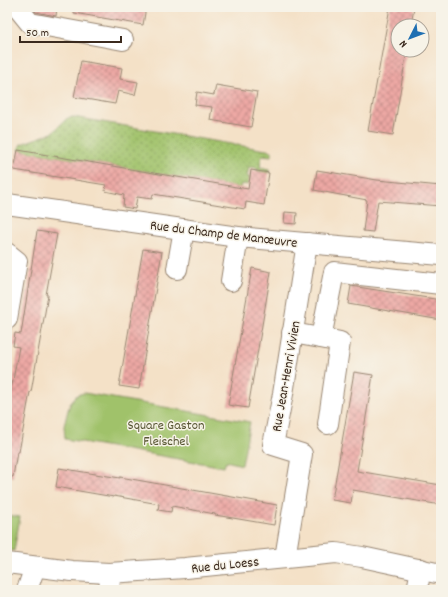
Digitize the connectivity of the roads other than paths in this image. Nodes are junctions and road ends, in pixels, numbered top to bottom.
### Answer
1 (17, 7) edge
2 (123, 40) dead end
3 (7, 204) edge
4 (184, 229) junction
5 (238, 237) junction
6 (307, 243) junction
7 (7, 253) edge
8 (441, 255) edge
9 (177, 269) dead end
10 (230, 281) dead end
11 (441, 284) edge
12 (7, 319) edge
13 (292, 333) junction
14 (321, 338) junction
15 (328, 424) dead end
16 (285, 558) junction
17 (7, 563) edge
18 (35, 567) junction
19 (421, 570) junction
20 (441, 574) edge
21 (110, 581) edge
22 (27, 590) edge
23 (417, 590) edge

1 - 2 street
3 - 4 street, Rue du Champ de Manœuvre
4 - 5 street, Rue du Champ de Manœuvre
4 - 9 street
5 - 6 street, Rue du Champ de Manœuvre
5 - 10 street
6 - 8 street, Rue du Champ de Manœuvre
6 - 13 street, Rue Jean-Henri Vivien
7 - 12 street
11 - 14 street
13 - 14 street
13 - 16 street, Rue Jean-Henri Vivien
14 - 15 street
16 - 19 street, Rue du Loess
16 - 21 street, Rue du Loess
17 - 18 street, Rue du Loess
18 - 21 street, Rue du Loess
18 - 22 street
19 - 20 street, Rue du Loess
19 - 23 street

